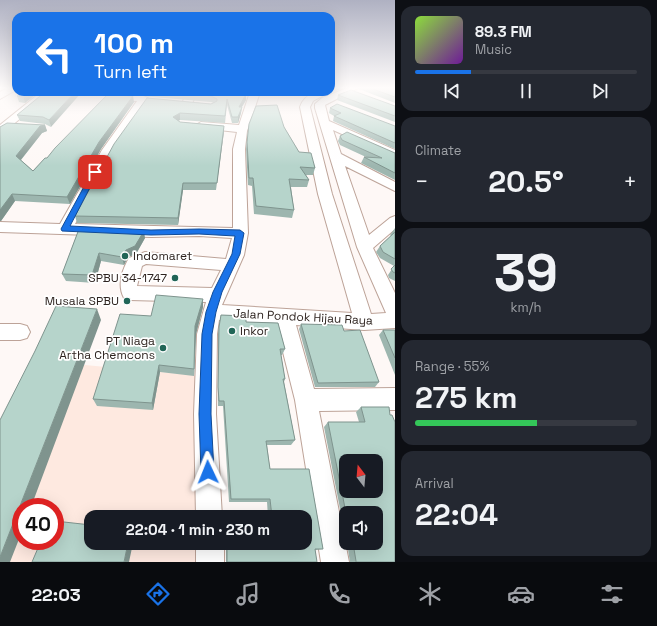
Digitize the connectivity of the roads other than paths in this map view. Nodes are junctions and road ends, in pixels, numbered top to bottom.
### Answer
1 (18, 114) edge
2 (133, 114) edge
3 (181, 114) edge
4 (248, 114) edge
5 (307, 114) edge
6 (323, 114) edge
7 (325, 123) junction
8 (2, 126) edge
9 (19, 126) edge
10 (243, 129) junction
11 (395, 154) edge
12 (335, 156) junction
13 (395, 187) edge
14 (395, 221) edge
15 (0, 227) edge
16 (65, 229) junction
17 (240, 233) junction
18 (365, 247) junction
19 (231, 264) junction
20 (214, 303) junction
21 (395, 312) edge
22 (284, 317) junction
23 (395, 320) edge
24 (364, 322) junction
25 (0, 332) edge
26 (20, 332) dead end
27 (306, 400) junction
28 (393, 403) edge
29 (209, 510) edge
30 (210, 550) edge
31 (210, 562) edge
32 (335, 562) edge

1 - 8 street
2 - 16 street
3 - 10 street
4 - 10 street
5 - 24 street
6 - 7 street
7 - 11 street
7 - 12 street
8 - 9 street
10 - 17 street
12 - 13 street
12 - 18 street
14 - 18 street
15 - 16 street
16 - 17 street
17 - 19 street
18 - 21 street
19 - 20 street
19 - 20 street, Jalan Pondok Hijau Raya
20 - 22 street, Jalan Pondok Hijau Raya
20 - 29 street
22 - 24 street, Jalan Pondok Hijau Raya
22 - 27 street
23 - 24 street, Jalan Pondok Hijau Raya
25 - 26 street
27 - 28 street
27 - 32 street
30 - 31 street

